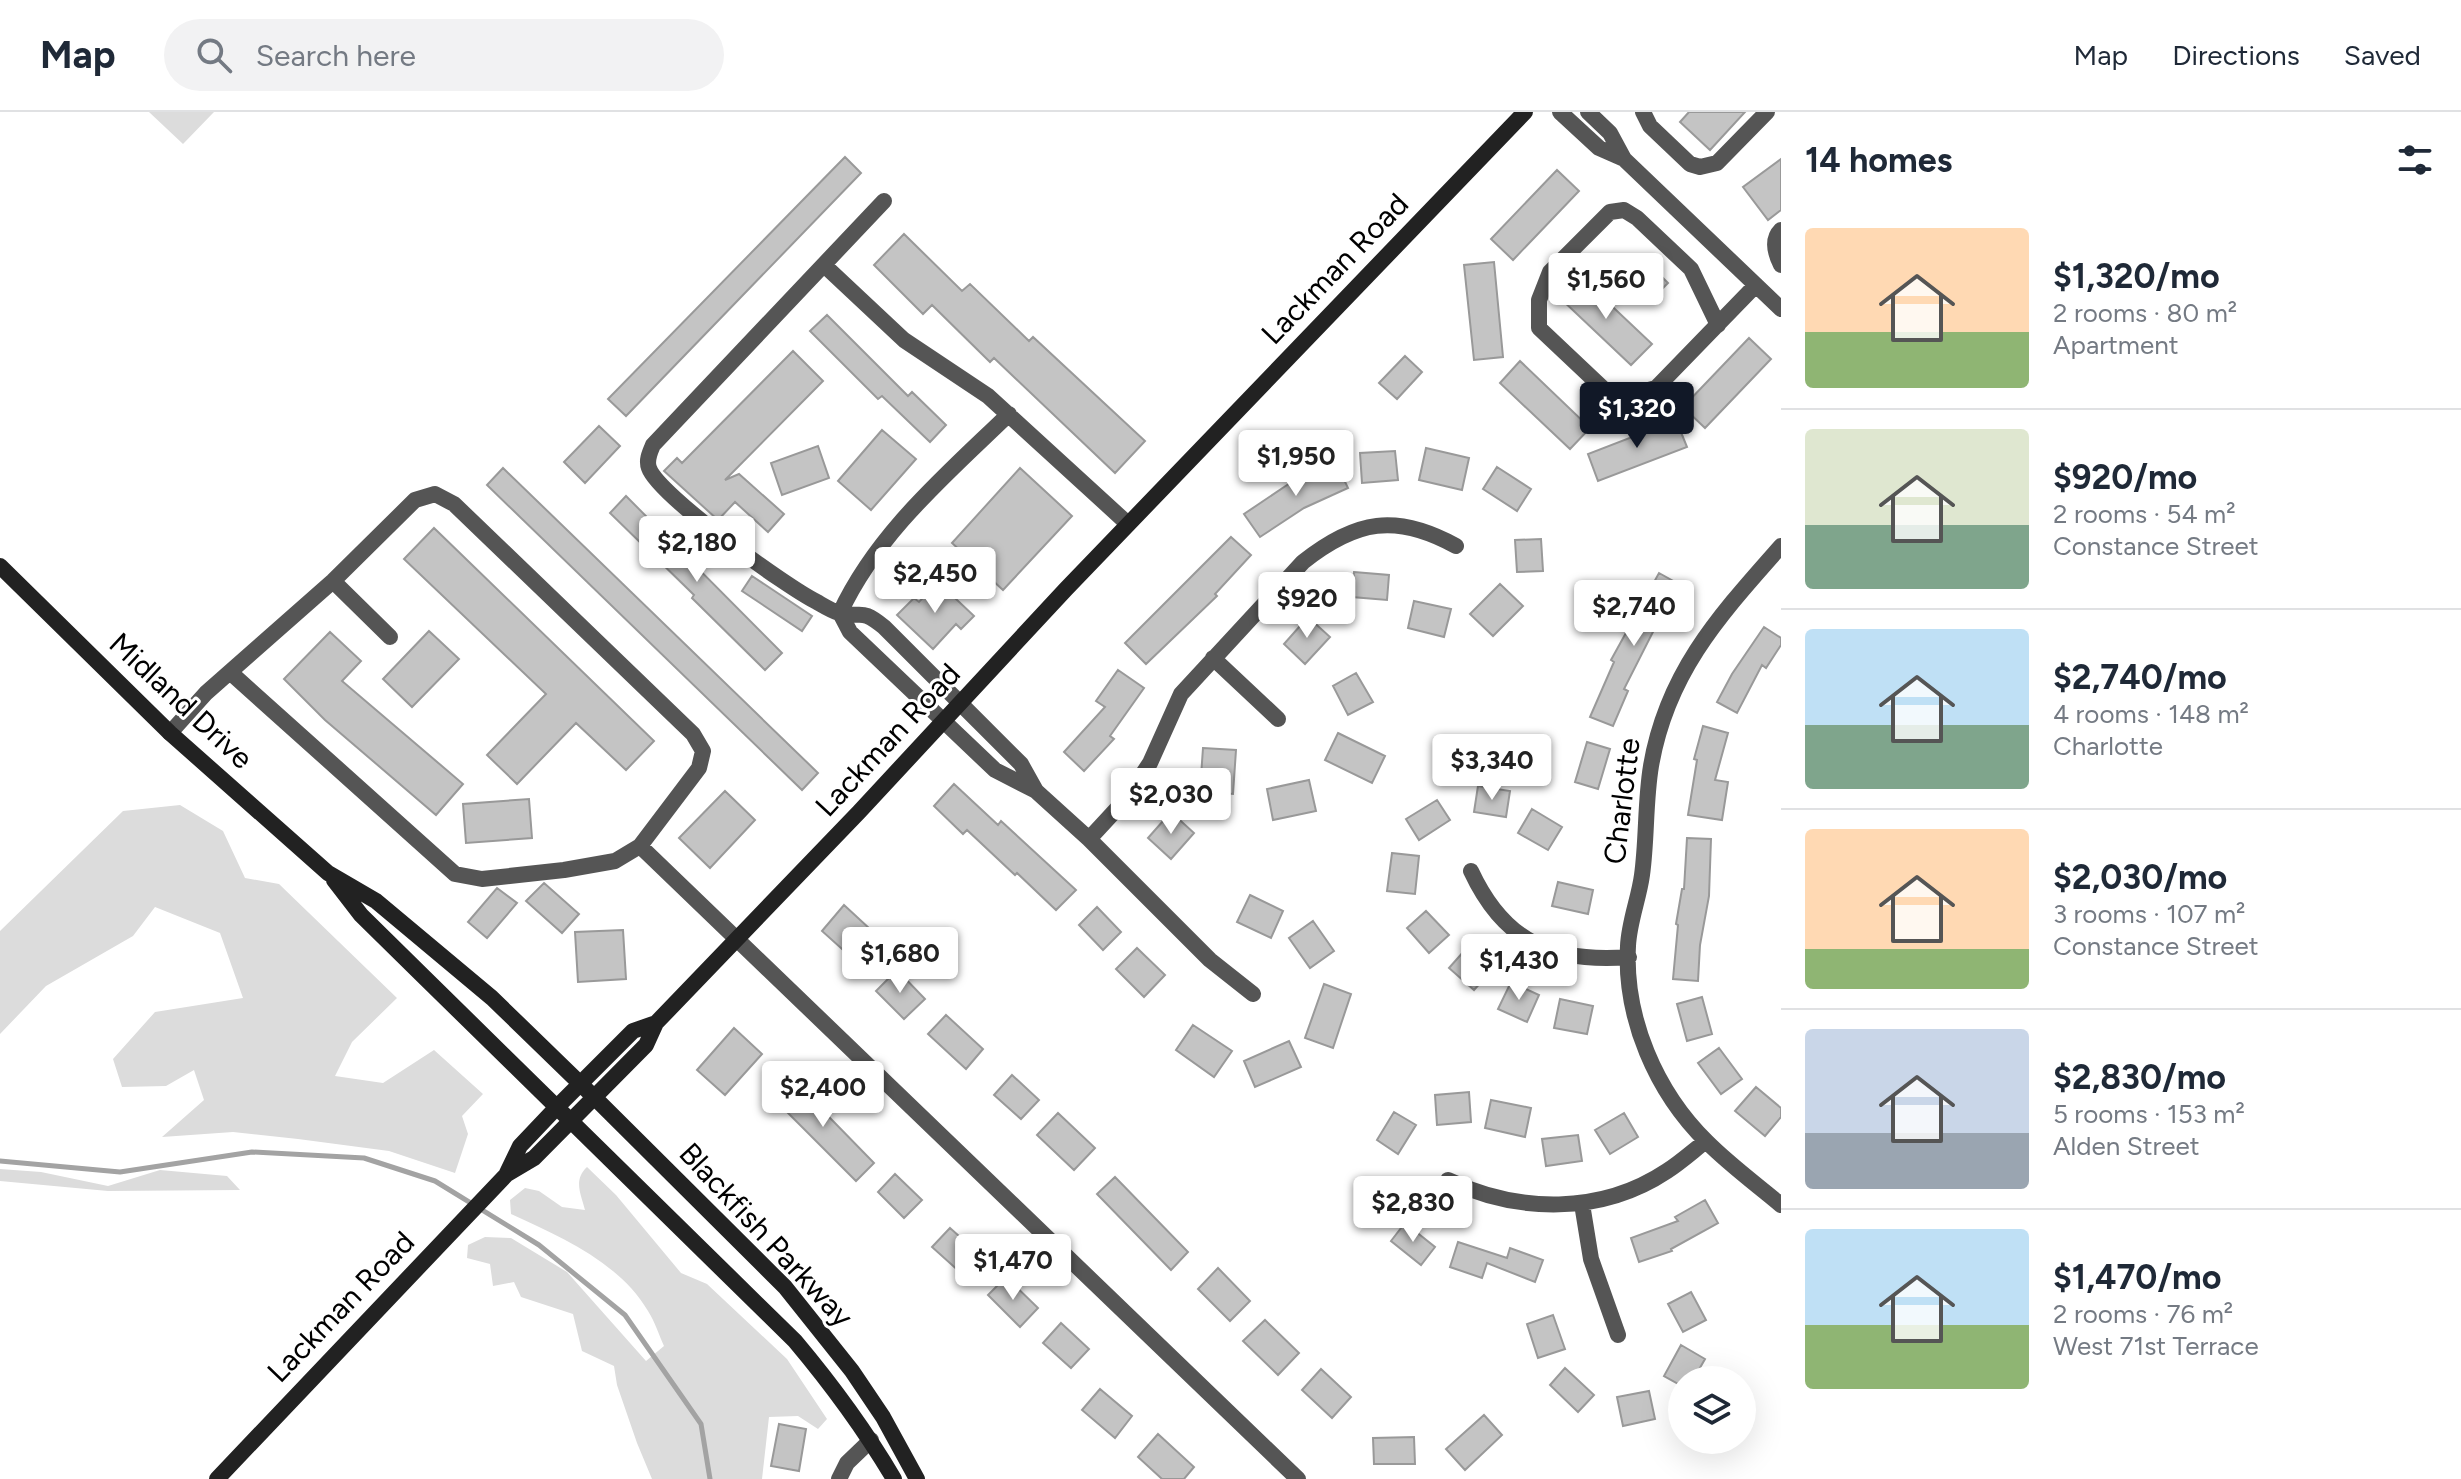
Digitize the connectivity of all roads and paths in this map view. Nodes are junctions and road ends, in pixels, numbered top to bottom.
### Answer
1 (1525, 112) edge
2 (1560, 112) edge
3 (1588, 112) edge
4 (1643, 112) edge
5 (1767, 112) edge
6 (1624, 159) junction
7 (884, 201) dead end
8 (1781, 230) edge
9 (824, 265) junction
10 (1781, 265) edge
11 (1756, 285) junction
12 (1781, 309) edge
13 (1718, 325) junction
14 (1009, 414) junction
15 (1128, 524) junction
16 (1456, 546) dead end
17 (1781, 546) edge
18 (0, 566) edge
19 (333, 581) junction
20 (840, 613) junction
21 (390, 637) dead end
22 (1213, 658) junction
23 (231, 673) junction
24 (961, 704) junction
25 (1278, 719) dead end
26 (943, 723) junction
27 (170, 733) junction
28 (1036, 791) junction
29 (1089, 839) junction
30 (640, 846) junction
31 (1471, 871) dead end
32 (328, 873) junction
33 (738, 939) junction
34 (1629, 957) junction
35 (1253, 994) dead end
36 (656, 1023) junction
37 (581, 1084) junction
38 (594, 1097) junction
39 (557, 1107) junction
40 (571, 1120) junction
41 (1706, 1141) junction
42 (507, 1174) junction
43 (1448, 1180) dead end
44 (1582, 1204) junction
45 (1781, 1205) edge
46 (1618, 1335) dead end
47 (871, 1440) junction
48 (217, 1479) edge
49 (839, 1479) edge
50 (894, 1479) edge
51 (917, 1479) edge
52 (1298, 1479) edge

1 - 15 main road, Lackman Road
2 - 6 street
3 - 6 street
4 - 5 street
6 - 11 street
7 - 9 street
8 - 10 street
9 - 14 street
9 - 20 street
11 - 12 street
11 - 13 street
13 - 13 street
14 - 15 street
14 - 20 street
15 - 24 main road, Lackman Road
16 - 22 street
17 - 34 street, Charlotte
18 - 27 main road, Midland Drive
19 - 21 street
19 - 23 street
19 - 30 street
20 - 24 street
20 - 26 street
22 - 25 street
22 - 29 street
23 - 27 street
23 - 30 street
24 - 26 main road, Lackman Road
24 - 28 street
26 - 28 street
26 - 33 main road, Lackman Road
27 - 32 main road, Midland Drive
28 - 29 street
29 - 35 street
30 - 33 street
31 - 34 street
32 - 37 main road, Midland Drive
32 - 39 main road, Midland Drive
33 - 36 main road, Lackman Road
33 - 52 street
34 - 41 street, Charlotte
36 - 37 main road, Lackman Road
36 - 38 main road, Lackman Road
37 - 38 main road, Blackfish Parkway
37 - 39 main road, Lackman Road
38 - 40 main road, Lackman Road
38 - 51 main road, Blackfish Parkway
39 - 40 main road, Blackfish Parkway
39 - 42 main road, Lackman Road
40 - 42 main road, Lackman Road
40 - 47 main road, Blackfish Parkway
41 - 44 street
41 - 45 street, Charlotte
42 - 48 main road, Lackman Road
43 - 44 street
44 - 46 street
47 - 49 street
47 - 50 main road, Blackfish Parkway

